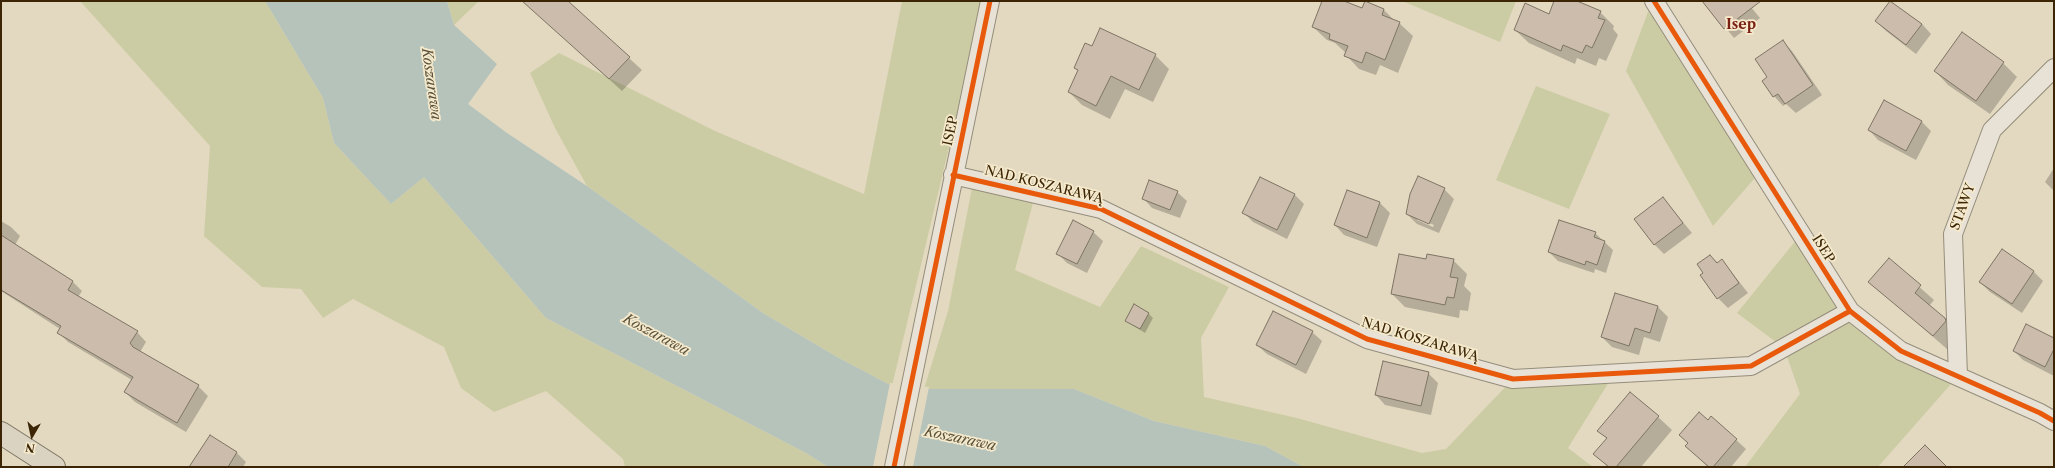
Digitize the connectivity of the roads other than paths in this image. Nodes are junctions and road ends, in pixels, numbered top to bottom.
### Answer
1 (990, 1) edge
2 (1654, 1) edge
3 (2054, 68) edge
4 (953, 175) junction
5 (1850, 311) junction
6 (1958, 376) junction
7 (2054, 421) edge
8 (1, 433) edge
9 (54, 467) edge
10 (894, 467) edge

1 - 4 street, ISEP
2 - 5 street, ISEP
3 - 6 street, STAWY
4 - 5 street, NAD KOSZARAWĄ
4 - 10 street, ISEP
5 - 6 street, ISEP
6 - 7 street, ISEP
8 - 9 main road

